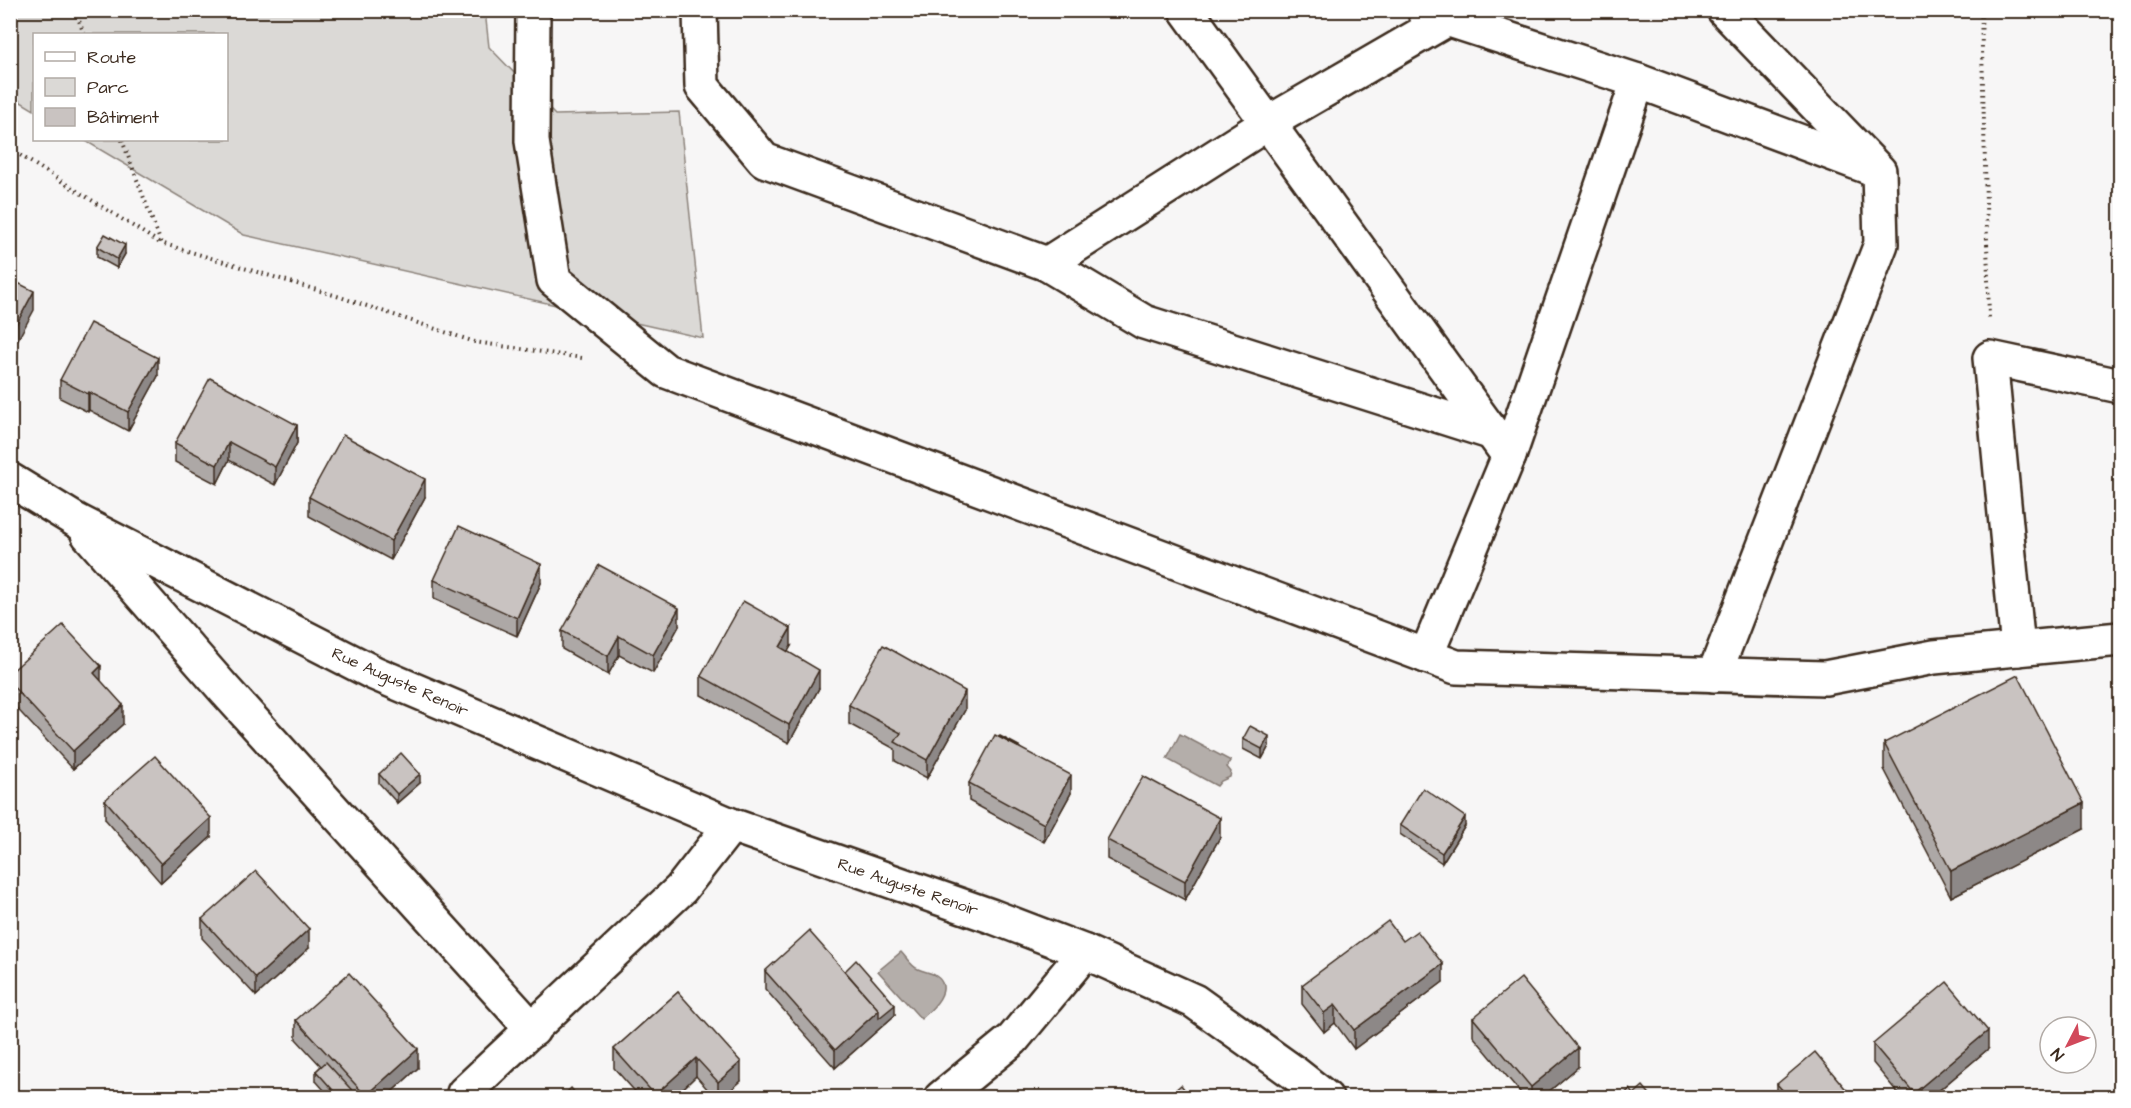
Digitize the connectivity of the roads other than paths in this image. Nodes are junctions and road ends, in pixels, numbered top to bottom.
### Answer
1 (533, 10) edge
2 (700, 10) edge
3 (1186, 10) edge
4 (1724, 10) edge
5 (1434, 14) edge
6 (1638, 81) junction
7 (1268, 123) junction
8 (1878, 171) junction
9 (1047, 264) junction
10 (2121, 387) edge
11 (1501, 444) junction
12 (10, 480) edge
13 (77, 521) junction
14 (2121, 639) edge
15 (2018, 649) junction
16 (1426, 656) junction
17 (1714, 675) junction
18 (730, 825) junction
19 (1084, 952) junction
20 (533, 1030) junction
21 (465, 1093) dead end
22 (941, 1098) edge
23 (1326, 1098) edge

1 - 16 street
2 - 9 street
3 - 7 street
4 - 8 street
5 - 6 street
5 - 7 street
6 - 8 street
6 - 11 street
7 - 9 street
7 - 11 street
8 - 17 street
9 - 11 street
10 - 15 street
11 - 16 street
12 - 13 street, Rue Auguste Renoir
13 - 18 street, Rue Auguste Renoir
13 - 20 street, Rue Auguste Renoir
14 - 15 street
15 - 17 street
16 - 17 street
18 - 19 street, Rue Auguste Renoir
18 - 20 street
19 - 22 street
19 - 23 street, Rue Auguste Renoir
20 - 21 street

